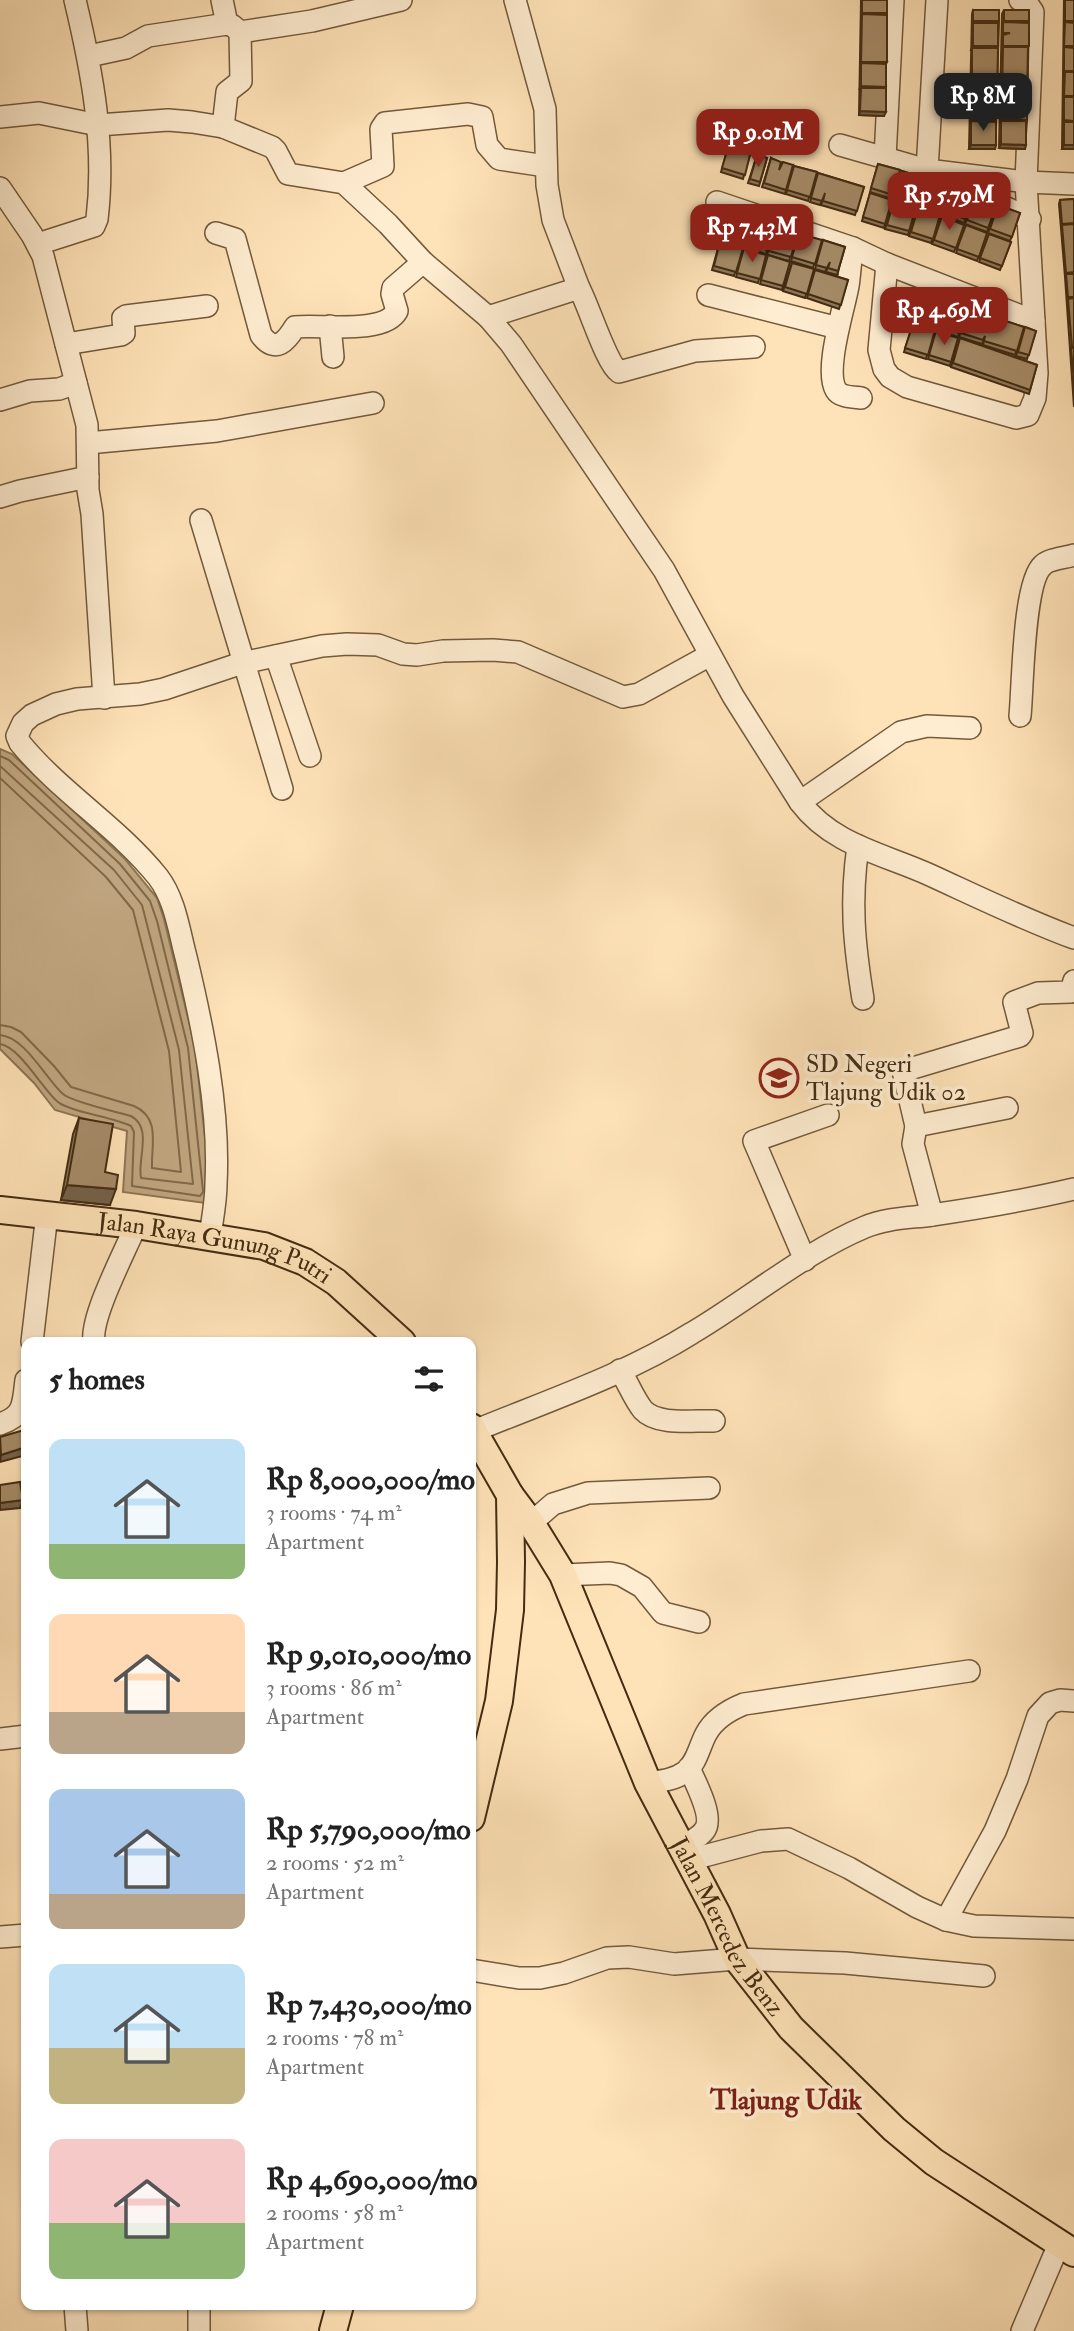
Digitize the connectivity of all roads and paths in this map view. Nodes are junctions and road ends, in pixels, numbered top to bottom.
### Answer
1 (75, 0) edge
2 (222, 0) edge
3 (401, 0) edge
4 (515, 0) edge
5 (893, 0) edge
6 (937, 0) edge
7 (1020, 0) edge
8 (234, 28) junction
9 (89, 56) junction
10 (0, 117) edge
11 (98, 125) junction
12 (223, 127) junction
13 (840, 145) dead end
14 (885, 158) junction
15 (546, 166) junction
16 (927, 170) junction
17 (1026, 182) junction
18 (344, 183) junction
19 (1074, 184) edge
20 (0, 188) edge
21 (717, 202) dead end
22 (1030, 219) junction
23 (216, 233) dead end
24 (37, 244) junction
25 (853, 248) junction
26 (423, 262) junction
27 (887, 264) junction
28 (579, 288) junction
29 (708, 295) dead end
30 (207, 306) dead end
31 (488, 317) junction
32 (1034, 321) junction
33 (330, 326) junction
34 (838, 328) junction
35 (66, 344) junction
36 (754, 347) dead end
37 (333, 357) dead end
38 (76, 383) junction
39 (861, 398) dead end
40 (0, 400) edge
41 (373, 403) dead end
42 (88, 443) junction
43 (88, 477) junction
44 (0, 497) edge
45 (201, 520) dead end
46 (1069, 564) edge
47 (710, 655) junction
48 (276, 656) junction
49 (242, 663) junction
50 (104, 698) junction
51 (1020, 716) dead end
52 (970, 728) dead end
53 (8, 734) edge
54 (310, 756) dead end
55 (282, 789) dead end
56 (800, 803) junction
57 (858, 846) junction
58 (1074, 938) edge
59 (1074, 981) edge
60 (863, 999) dead end
61 (1007, 1108) dead end
62 (828, 1115) dead end
63 (916, 1126) junction
64 (1074, 1189) edge
65 (0, 1210) edge
66 (47, 1214) junction
67 (932, 1215) junction
68 (136, 1226) junction
69 (210, 1237) junction
70 (805, 1260) junction
71 (33, 1337) edge
72 (93, 1337) edge
73 (396, 1337) edge
74 (620, 1370) junction
75 (21, 1409) edge
76 (714, 1420) dead end
77 (0, 1424) edge
78 (476, 1427) edge
79 (476, 1436) edge
80 (709, 1488) dead end
81 (510, 1494) junction
82 (531, 1523) junction
83 (563, 1575) junction
84 (699, 1622) dead end
85 (969, 1671) dead end
86 (1074, 1701) edge
87 (21, 1737) edge
88 (0, 1739) edge
89 (477, 1767) edge
90 (689, 1768) junction
91 (648, 1783) junction
92 (685, 1854) junction
93 (946, 1920) junction
94 (1074, 1929) edge
95 (21, 1935) edge
96 (0, 1937) edge
97 (737, 1959) junction
98 (476, 1971) edge
99 (985, 1976) dead end
100 (1066, 2248) edge
101 (75, 2310) edge
102 (199, 2310) edge
103 (339, 2310) edge
104 (76, 2331) edge
105 (199, 2331) edge
106 (333, 2331) edge
107 (1022, 2331) edge

1 - 9 street
2 - 8 street
3 - 8 street
4 - 15 street
5 - 14 street
6 - 16 street
7 - 17 street
8 - 9 street
8 - 12 street
9 - 11 street
10 - 11 street
11 - 12 street
11 - 24 street
12 - 18 street
13 - 14 street
14 - 16 street
15 - 18 street
15 - 28 street
16 - 17 street
16 - 22 street
17 - 19 street
17 - 22 street
18 - 26 street
20 - 24 street
21 - 25 street
22 - 32 street
23 - 33 street
24 - 35 street
25 - 27 street
25 - 34 street
26 - 31 street
26 - 33 street
27 - 32 street
27 - 32 street
28 - 31 street
28 - 36 street
29 - 34 street
30 - 35 street
31 - 47 street
33 - 37 street
34 - 39 street
35 - 38 street
38 - 40 street
38 - 42 street
41 - 42 street
42 - 43 street
43 - 44 street
43 - 50 street
45 - 49 street
46 - 51 street
47 - 48 street
47 - 56 street
48 - 49 street
48 - 54 street
49 - 50 street
49 - 55 street
50 - 53 street
52 - 56 street
53 - 69 street
56 - 57 street
57 - 58 street
57 - 60 street
59 - 63 street
61 - 63 street
62 - 70 street
63 - 67 street
64 - 67 street
65 - 66 main road, Jalan Raya Gunung Putri
66 - 68 main road, Jalan Raya Gunung Putri
66 - 71 street
67 - 70 street
68 - 69 main road, Jalan Raya Gunung Putri
68 - 72 street
69 - 73 main road, Jalan Raya Gunung Putri
70 - 74 street
74 - 76 street
74 - 78 street
75 - 77 street
79 - 81 main road
80 - 82 street
81 - 82 main road, Jalan Mercedez Benz
81 - 89 main road
82 - 83 main road, Jalan Mercedez Benz
83 - 84 street
83 - 91 main road, Jalan Mercedez Benz
85 - 90 street
86 - 93 street
87 - 88 street
90 - 91 street
90 - 92 street
91 - 92 main road, Jalan Mercedez Benz
92 - 93 street
92 - 97 main road, Jalan Mercedez Benz
93 - 94 street
95 - 96 street
97 - 98 street
97 - 99 street
97 - 100 main road, Jalan Mercedez Benz
100 - 107 street
101 - 104 street
102 - 105 street
103 - 106 main road

